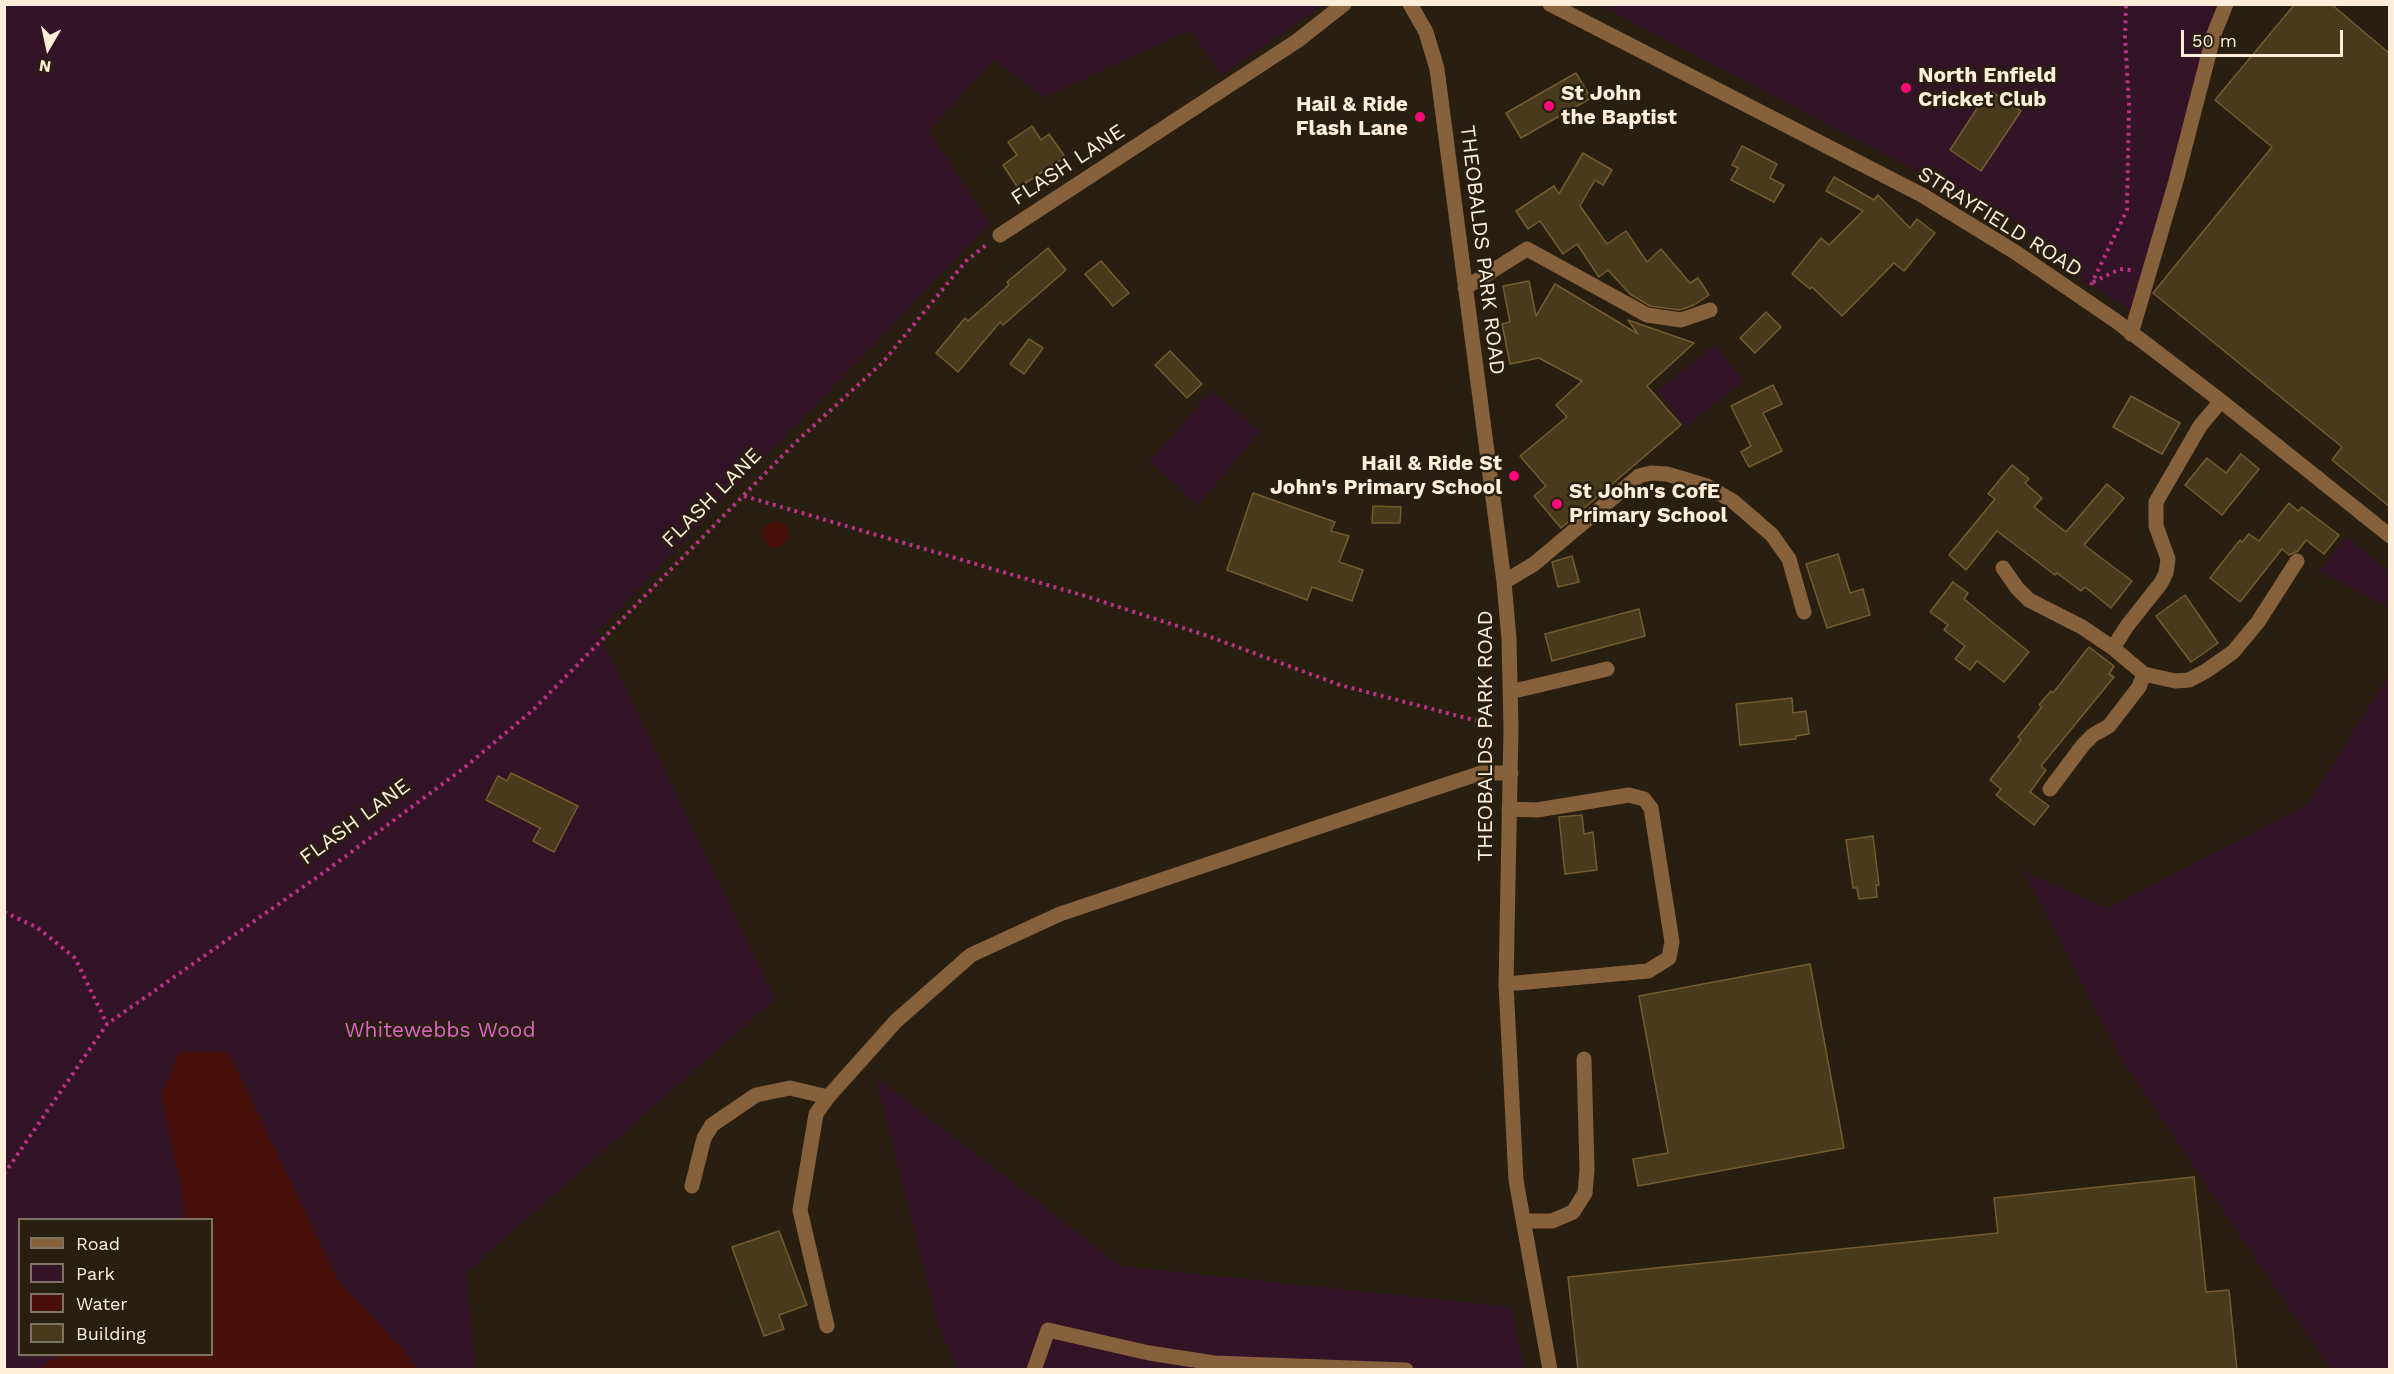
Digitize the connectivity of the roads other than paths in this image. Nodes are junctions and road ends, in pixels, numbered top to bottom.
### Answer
1 (1344, 4) edge
2 (1410, 4) edge
3 (1550, 4) edge
4 (2226, 4) edge
5 (1000, 235) road end
6 (1465, 288) junction
7 (1710, 310) dead end
8 (2131, 334) junction
9 (2221, 401) junction
10 (2390, 536) edge
11 (2297, 561) dead end
12 (2003, 568) dead end
13 (1504, 582) junction
14 (1804, 612) dead end
15 (2113, 648) junction
16 (1607, 669) dead end
17 (2144, 674) junction
18 (1510, 692) junction
19 (1511, 773) junction
20 (2050, 789) dead end
21 (1509, 809) junction
22 (1506, 984) junction
23 (1584, 1059) dead end
24 (828, 1097) junction
25 (692, 1186) dead end
26 (1524, 1221) junction
27 (827, 1326) dead end
28 (1034, 1370) edge
29 (1406, 1370) edge
30 (1551, 1370) edge

1 - 5 street, FLASH LANE
2 - 6 street, THEOBALDS PARK ROAD
3 - 8 street, STRAYFIELD ROAD
4 - 8 street
6 - 7 street
6 - 13 street, THEOBALDS PARK ROAD
8 - 9 street, STRAYFIELD ROAD
9 - 10 street, STRAYFIELD ROAD
9 - 15 street
11 - 17 street
12 - 15 street
13 - 14 street
13 - 18 street, THEOBALDS PARK ROAD
15 - 17 street
16 - 18 street
17 - 20 street
18 - 19 street, THEOBALDS PARK ROAD
19 - 21 street, THEOBALDS PARK ROAD
19 - 24 street
21 - 22 street, THEOBALDS PARK ROAD
21 - 22 street
22 - 26 street, THEOBALDS PARK ROAD
23 - 26 street
24 - 25 street
24 - 27 street
26 - 30 street, THEOBALDS PARK ROAD
28 - 29 street

